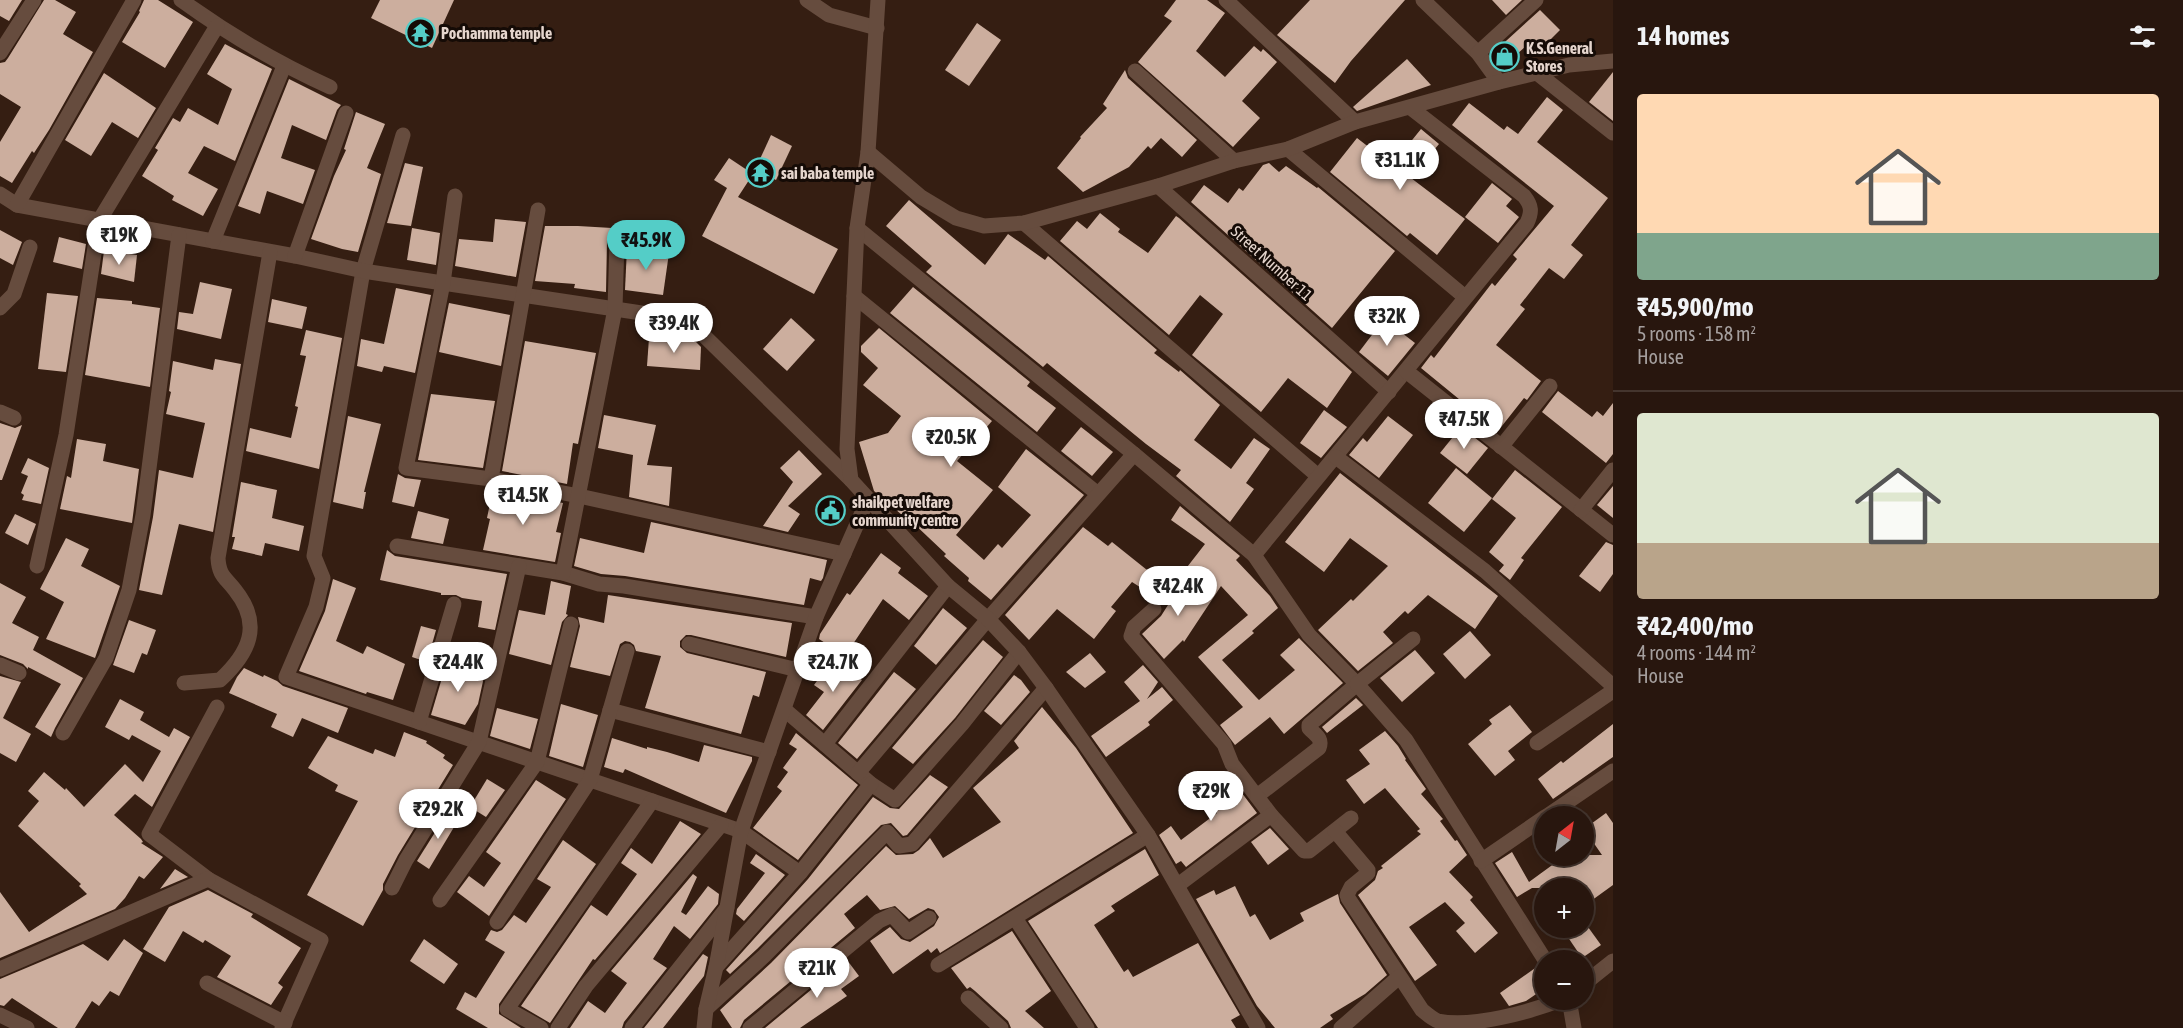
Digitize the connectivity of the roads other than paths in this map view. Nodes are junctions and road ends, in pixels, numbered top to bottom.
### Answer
1 (34, 0) edge
2 (134, 0) edge
3 (180, 0) edge
4 (807, 0) edge
5 (878, 0) edge
6 (1226, 0) edge
7 (1423, 0) edge
8 (1536, 0) edge
9 (217, 26) junction
10 (877, 28) junction
11 (0, 53) edge
12 (1478, 53) junction
13 (1613, 61) edge
14 (284, 66) junction
15 (1135, 71) dead end
16 (1537, 73) junction
17 (1499, 82) junction
18 (330, 87) dead end
19 (1411, 108) junction
20 (346, 113) dead end
21 (1355, 122) junction
22 (1613, 134) edge
23 (403, 135) dead end
24 (1288, 149) junction
25 (868, 152) junction
26 (1234, 160) junction
27 (1158, 186) junction
28 (0, 194) edge
29 (455, 196) dead end
30 (17, 205) junction
31 (538, 210) dead end
32 (99, 221) junction
33 (1024, 223) junction
34 (857, 228) junction
35 (179, 235) junction
36 (617, 240) dead end
37 (213, 241) junction
38 (30, 247) dead end
39 (270, 252) junction
40 (295, 256) junction
41 (363, 271) junction
42 (444, 283) junction
43 (523, 295) junction
44 (854, 296) junction
45 (1465, 297) junction
46 (0, 308) edge
47 (615, 309) junction
48 (1406, 371) junction
49 (1550, 386) dead end
50 (1389, 392) junction
51 (1501, 447) junction
52 (1134, 454) junction
53 (1336, 457) junction
54 (1613, 470) edge
55 (1318, 476) junction
56 (491, 479) junction
57 (851, 480) junction
58 (1098, 494) junction
59 (579, 496) junction
60 (868, 499) junction
61 (1581, 510) junction
62 (1613, 535) edge
63 (397, 546) dead end
64 (844, 554) junction
65 (1254, 555) junction
66 (37, 566) dead end
67 (519, 566) junction
68 (563, 573) junction
69 (948, 586) junction
70 (454, 604) dead end
71 (1154, 609) dead end
72 (816, 617) junction
73 (988, 620) junction
74 (571, 624) dead end
75 (1413, 639) dead end
76 (689, 644) dead end
77 (627, 651) dead end
78 (1019, 652) junction
79 (0, 665) edge
80 (798, 670) junction
81 (19, 674) dead end
82 (184, 683) dead end
83 (1357, 684) junction
84 (1613, 686) edge
85 (1046, 688) junction
86 (1613, 692) edge
87 (217, 707) dead end
88 (610, 710) junction
89 (785, 710) junction
90 (419, 722) junction
91 (63, 733) dead end
92 (479, 742) junction
93 (1537, 743) dead end
94 (825, 744) junction
95 (769, 752) junction
96 (537, 762) junction
97 (1613, 771) edge
98 (858, 773) junction
99 (590, 780) junction
100 (871, 784) junction
101 (1257, 796) junction
102 (652, 801) junction
103 (1562, 806) edge
104 (1271, 815) junction
105 (1351, 818) dead end
106 (721, 825) junction
107 (1534, 825) edge
108 (741, 831) junction
109 (1335, 831) junction
110 (1148, 835) junction
111 (1481, 861) junction
112 (800, 873) junction
113 (208, 879) junction
114 (1178, 885) junction
115 (392, 888) dead end
116 (440, 900) dead end
117 (728, 907) junction
118 (929, 918) dead end
119 (1015, 918) junction
120 (497, 922) dead end
121 (1539, 950) edge
122 (1613, 961) edge
123 (938, 965) dead end
124 (716, 967) junction
125 (0, 969) edge
126 (1594, 976) edge
127 (1399, 977) junction
128 (207, 983) dead end
129 (968, 998) dead end
130 (706, 1009) junction
131 (1534, 1010) edge
132 (1571, 1010) edge
133 (0, 1016) edge
134 (1450, 1025) edge
135 (284, 1026) edge
136 (27, 1028) edge
137 (541, 1028) edge
138 (558, 1028) edge
139 (632, 1028) edge
140 (705, 1028) edge
141 (750, 1028) edge
142 (1001, 1028) edge
143 (1088, 1028) edge
144 (1258, 1028) edge
145 (1341, 1028) edge
146 (1574, 1028) edge

1 - 11 street
2 - 30 street
3 - 9 street
4 - 10 street
5 - 10 street
6 - 21 street
7 - 12 street
8 - 12 street
9 - 14 street
9 - 32 street
10 - 25 street
12 - 17 street
13 - 16 street
14 - 18 street
14 - 37 street
15 - 26 street
16 - 17 street
16 - 22 street
17 - 19 street
19 - 21 street
19 - 45 street
20 - 40 street
21 - 24 street
23 - 41 street
24 - 26 street
24 - 45 street
25 - 33 street
25 - 34 street
26 - 27 street
27 - 33 street
27 - 50 street, Street Number 11
28 - 30 street
29 - 42 street
30 - 32 street
31 - 43 street
32 - 35 street
32 - 66 street
33 - 55 street
34 - 44 street
34 - 52 street
35 - 37 street
35 - 91 street
36 - 47 street
37 - 39 street
38 - 46 street
39 - 40 street
39 - 82 street
40 - 41 street
41 - 42 street
41 - 90 street
42 - 43 street
42 - 56 street
43 - 47 street
43 - 56 street
44 - 57 street
44 - 58 street
45 - 48 street
47 - 57 street
47 - 59 street
48 - 50 street
48 - 51 street
49 - 51 street
50 - 53 street
51 - 61 street
52 - 58 street
52 - 65 street
53 - 55 street
53 - 84 street
54 - 61 street
55 - 65 street
56 - 59 street
57 - 60 street
58 - 73 street
59 - 64 street
59 - 68 street
60 - 64 street
60 - 69 street
61 - 62 street
63 - 67 street
64 - 72 street
65 - 83 street
67 - 68 street
67 - 92 street
68 - 72 street
69 - 73 street
69 - 94 street
70 - 90 street
71 - 101 street
72 - 80 street
73 - 78 street
73 - 98 street
74 - 96 street
75 - 83 street
76 - 80 street
77 - 88 street
78 - 85 street
78 - 100 street
79 - 81 street
80 - 89 street
83 - 101 street
83 - 111 street
85 - 110 street
85 - 130 street
86 - 93 street
87 - 113 street
88 - 95 street
88 - 99 street
89 - 94 street
89 - 95 street
90 - 92 street
92 - 96 street
92 - 115 street
94 - 98 street
95 - 108 street
96 - 99 street
96 - 116 street
97 - 103 street
98 - 100 street
99 - 102 street
99 - 120 street
100 - 112 street
101 - 104 street
102 - 106 street
102 - 137 street
104 - 109 street
104 - 114 street
105 - 109 street
106 - 108 street
106 - 138 street
107 - 111 street
108 - 112 street
108 - 117 street
109 - 127 street
110 - 114 street
110 - 119 street
111 - 121 street
112 - 124 street
113 - 125 street
113 - 135 street
114 - 144 street
117 - 124 street
117 - 139 street
118 - 141 street
119 - 123 street
119 - 143 street
122 - 126 street
124 - 130 street
127 - 134 street
127 - 145 street
128 - 135 street
129 - 142 street
130 - 140 street
131 - 134 street
132 - 146 street
133 - 136 street

